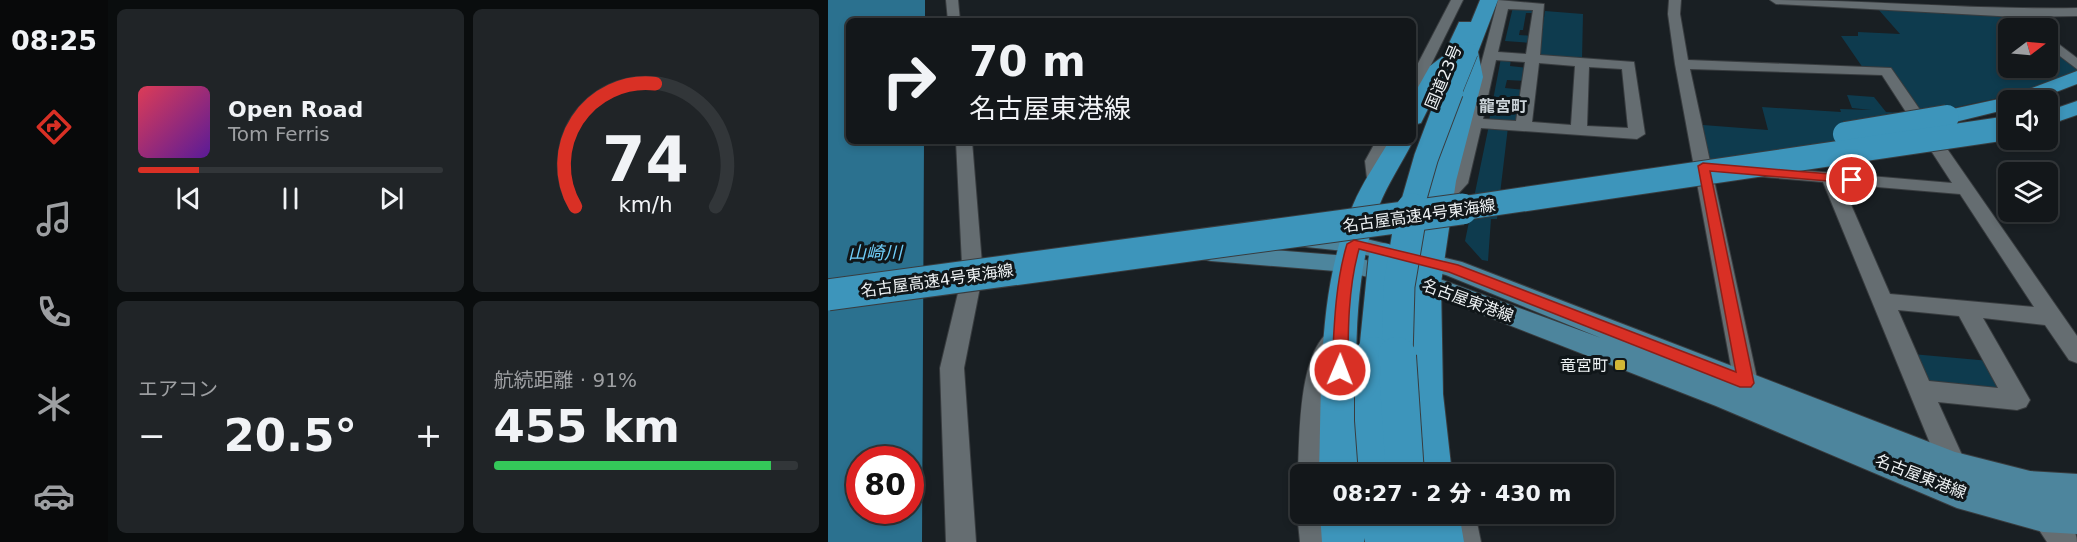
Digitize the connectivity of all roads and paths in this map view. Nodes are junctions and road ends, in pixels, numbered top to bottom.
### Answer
1 (952, 0) edge
2 (1457, 0) edge
3 (1476, 0) edge
4 (1675, 0) edge
5 (1776, 0) edge
6 (2001, 0) edge
7 (1499, 2) edge
8 (2077, 12) edge
9 (2017, 13) junction
10 (954, 18) edge
11 (2023, 18) edge
12 (2058, 49) edge
13 (1470, 56) junction
14 (1533, 58) junction
15 (1582, 62) junction
16 (1682, 64) junction
17 (2077, 65) edge
18 (2077, 77) edge
19 (1416, 81) edge
20 (2043, 90) edge
21 (2077, 91) edge
22 (2058, 99) edge
23 (1998, 105) edge
24 (2077, 108) edge
25 (1416, 112) edge
26 (2058, 115) edge
27 (1998, 116) edge
28 (2077, 121) edge
29 (1474, 123) junction
30 (1523, 126) junction
31 (2058, 127) edge
32 (1579, 130) junction
33 (1998, 130) edge
34 (1998, 140) edge
35 (964, 144) edge
36 (1382, 144) edge
37 (1399, 144) edge
38 (1750, 156) junction
39 (1703, 166) junction
40 (1830, 178) junction
41 (1377, 186) junction
42 (1964, 189) junction
43 (1602, 190) junction
44 (1439, 203) junction
45 (1351, 254) junction
46 (965, 269) junction
47 (1428, 273) junction
48 (828, 281) edge
49 (828, 293) edge
50 (1883, 301) junction
51 (1966, 309) junction
52 (2051, 317) junction
53 (1341, 332) junction
54 (2077, 354) edge
55 (1746, 383) junction
56 (1922, 390) junction
57 (1312, 464) edge
58 (1339, 464) edge
59 (1377, 464) edge
60 (1427, 464) edge
61 (1429, 464) edge
62 (1953, 466) junction
63 (2031, 488) junction
64 (2077, 489) edge
65 (2043, 516) junction
66 (2077, 517) edge
67 (1313, 524) edge
68 (1342, 524) edge
69 (1384, 524) edge
70 (1412, 524) edge
71 (1440, 524) edge
72 (1462, 524) edge
73 (961, 542) edge
74 (1314, 542) edge
75 (1343, 542) edge
76 (1386, 542) edge
77 (1415, 542) edge
78 (1443, 542) edge
79 (1466, 542) edge
80 (2065, 542) edge

1 - 10 street
2 - 19 street
3 - 13 highway, 国道23号
4 - 16 street
5 - 9 street
6 - 9 street
7 - 13 highway, 国道23号
7 - 14 street
8 - 9 street
9 - 11 street
12 - 17 street
13 - 14 street
13 - 25 highway
13 - 29 street
13 - 44 highway
13 - 59 highway, 国道23号, bridge
13 - 60 highway, 国道23号, bridge
14 - 15 street
14 - 30 street
15 - 32 street
15 - 32 street
16 - 39 street
16 - 42 street
18 - 20 highway
21 - 22 highway
23 - 38 highway, bridge
24 - 26 highway
27 - 38 highway, 名古屋高速4号東海線
28 - 31 highway
29 - 30 street
29 - 44 street
30 - 32 street
33 - 43 highway, 名古屋高速4号東海線, bridge
34 - 43 highway
35 - 46 street
36 - 41 street
37 - 41 highway
38 - 48 highway, 名古屋高速4号東海線
39 - 40 street
39 - 55 street
40 - 42 street
40 - 50 street
41 - 45 highway
42 - 52 street
43 - 49 highway, 名古屋高速4号東海線, bridge
44 - 47 highway
45 - 46 main road, 名古屋東港線
45 - 47 main road, 名古屋東港線
45 - 53 highway
46 - 48 main road, 名古屋東港線
46 - 49 main road, 名古屋東港線, bridge
46 - 73 street
47 - 55 main road, 名古屋東港線
47 - 61 highway
47 - 65 main road, 名古屋東港線
50 - 51 street
50 - 56 street
51 - 52 street
51 - 56 street
52 - 54 street
53 - 57 street
53 - 58 highway
55 - 62 main road, 名古屋東港線
56 - 62 street
62 - 63 main road, 名古屋東港線
63 - 64 main road, 名古屋東港線
63 - 65 street
65 - 66 main road, 名古屋東港線
65 - 80 street
67 - 74 street
68 - 75 highway
69 - 76 highway
70 - 77 highway
71 - 78 highway
72 - 79 street

